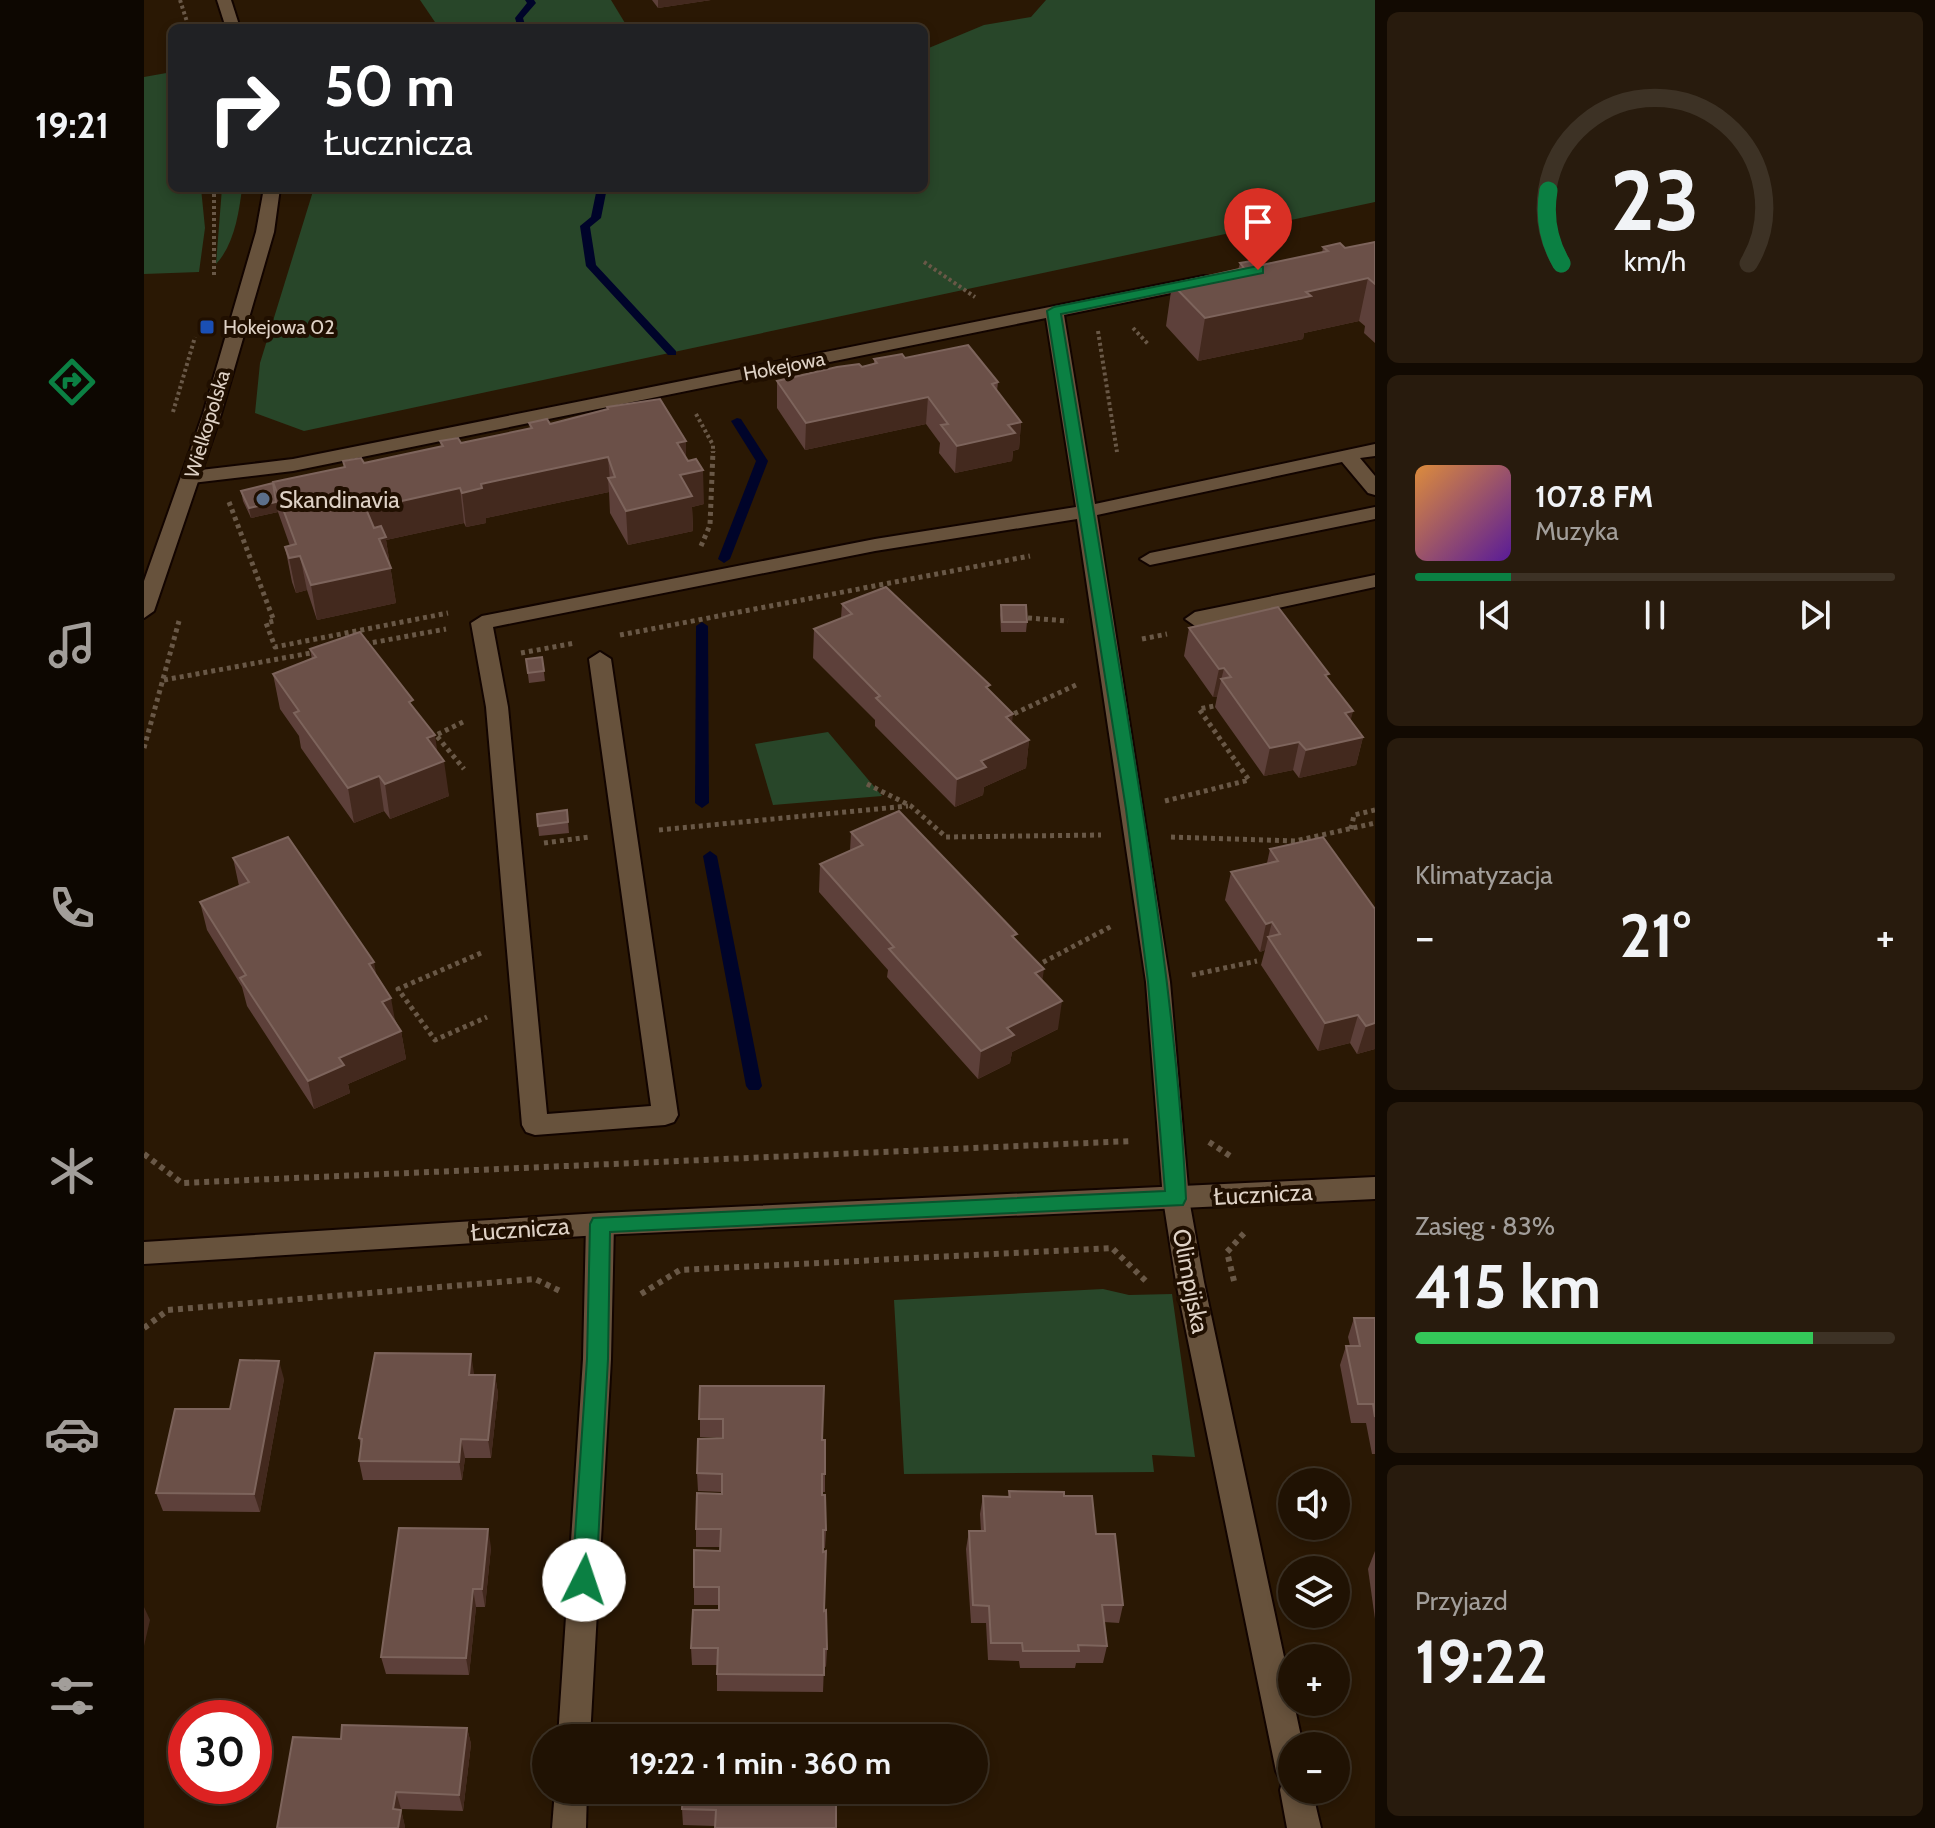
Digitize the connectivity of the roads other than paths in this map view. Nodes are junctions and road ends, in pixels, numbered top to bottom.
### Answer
1 (224, 0) edge
2 (232, 24) edge
3 (271, 192) edge
4 (1222, 277) edge
5 (1054, 311) junction
6 (1375, 450) edge
7 (1347, 455) junction
8 (192, 477) junction
9 (1375, 489) edge
10 (1088, 511) junction
11 (1375, 513) edge
12 (1150, 559) dead end
13 (1375, 581) edge
14 (144, 611) edge
15 (1195, 619) dead end
16 (591, 650) road end
17 (1375, 1188) edge
18 (1176, 1199) junction
19 (600, 1224) junction
20 (144, 1253) edge
21 (575, 1724) edge
22 (1284, 1732) edge
23 (570, 1804) edge
24 (1299, 1804) edge
25 (569, 1828) edge
26 (1304, 1828) edge

1 - 2 street
3 - 8 street, Wielkopolska
4 - 5 street, Hokejowa
5 - 8 street, Hokejowa
5 - 10 street, Olimpijska
6 - 7 street
7 - 9 street
7 - 10 street
8 - 14 street, Wielkopolska
10 - 16 street
10 - 18 street, Olimpijska
11 - 12 street
13 - 15 street
17 - 18 street, Łucznicza
18 - 19 street, Łucznicza
18 - 22 street, Olimpijska
19 - 20 street, Łucznicza
19 - 21 street
23 - 25 street
24 - 26 street

